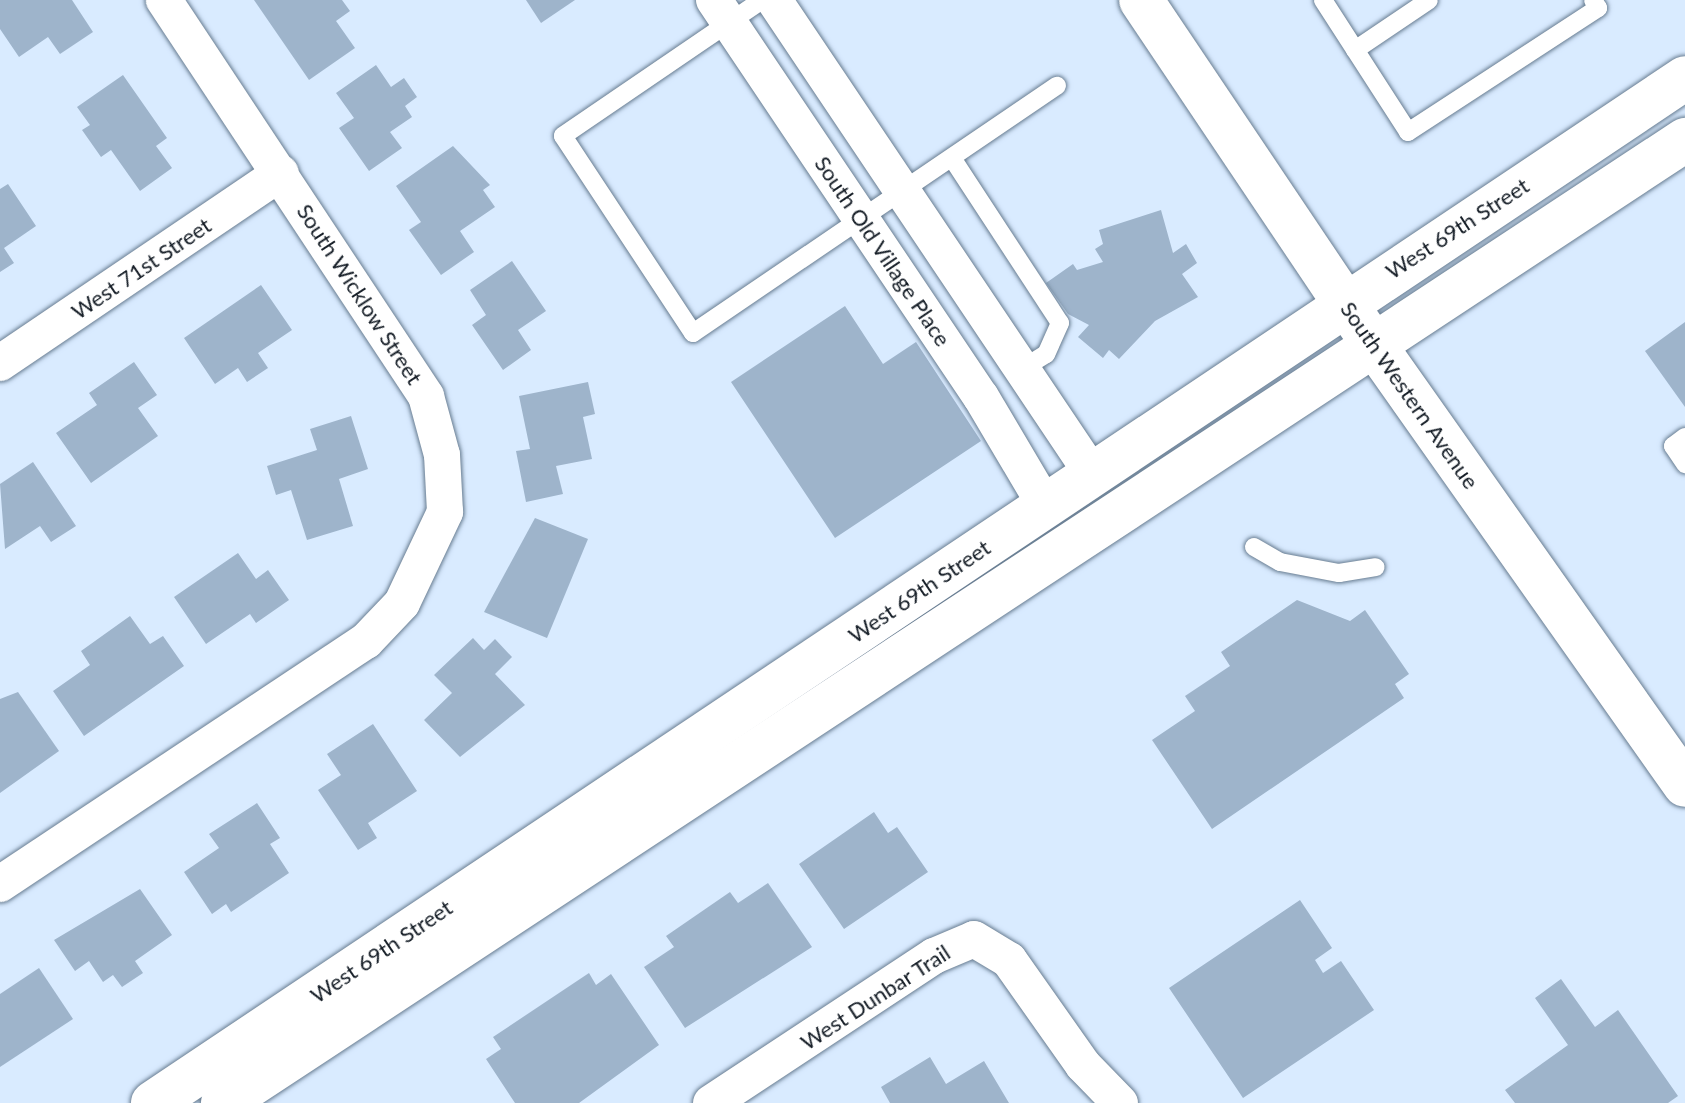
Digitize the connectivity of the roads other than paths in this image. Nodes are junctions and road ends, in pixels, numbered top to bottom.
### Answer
1 (164, 0) edge
2 (762, 0) edge
3 (774, 0) edge
4 (1141, 0) edge
5 (1323, 0) edge
6 (1429, 0) edge
7 (1593, 0) edge
8 (721, 12) edge
9 (1355, 50) junction
10 (1685, 78) edge
11 (1057, 86) dead end
12 (1685, 140) edge
13 (952, 158) junction
14 (281, 173) junction
15 (903, 192) junction
16 (861, 218) junction
17 (1344, 302) junction
18 (1372, 341) junction
19 (0, 363) edge
20 (1022, 369) junction
21 (1685, 437) edge
22 (1685, 464) edge
23 (1093, 475) junction
24 (1046, 507) junction
25 (1254, 547) dead end
26 (1376, 567) dead end
27 (1685, 785) edge
28 (0, 884) edge
29 (153, 1103) edge
30 (223, 1103) edge
31 (711, 1103) edge
32 (1120, 1103) edge

1 - 14 street, South Wicklow Street
2 - 8 lane
3 - 15 street
4 - 17 main road, South Western Avenue
5 - 9 lane
6 - 9 lane
7 - 9 lane
8 - 16 street, South Old Village Place
8 - 16 lane
10 - 17 main road, West 69th Street
11 - 13 lane
12 - 18 main road, West 69th Street
13 - 15 lane
13 - 20 lane
14 - 19 street, West 71st Street
14 - 28 street, South Wicklow Street
15 - 16 lane
15 - 20 street
16 - 24 street, South Old Village Place
17 - 18 main road, South Western Avenue
17 - 23 main road, West 69th Street
18 - 27 main road, South Western Avenue
18 - 30 main road, West 69th Street
20 - 23 street
21 - 22 lane
23 - 24 main road, West 69th Street
24 - 29 main road, West 69th Street
25 - 26 lane
31 - 32 street, West Dunbar Trail

